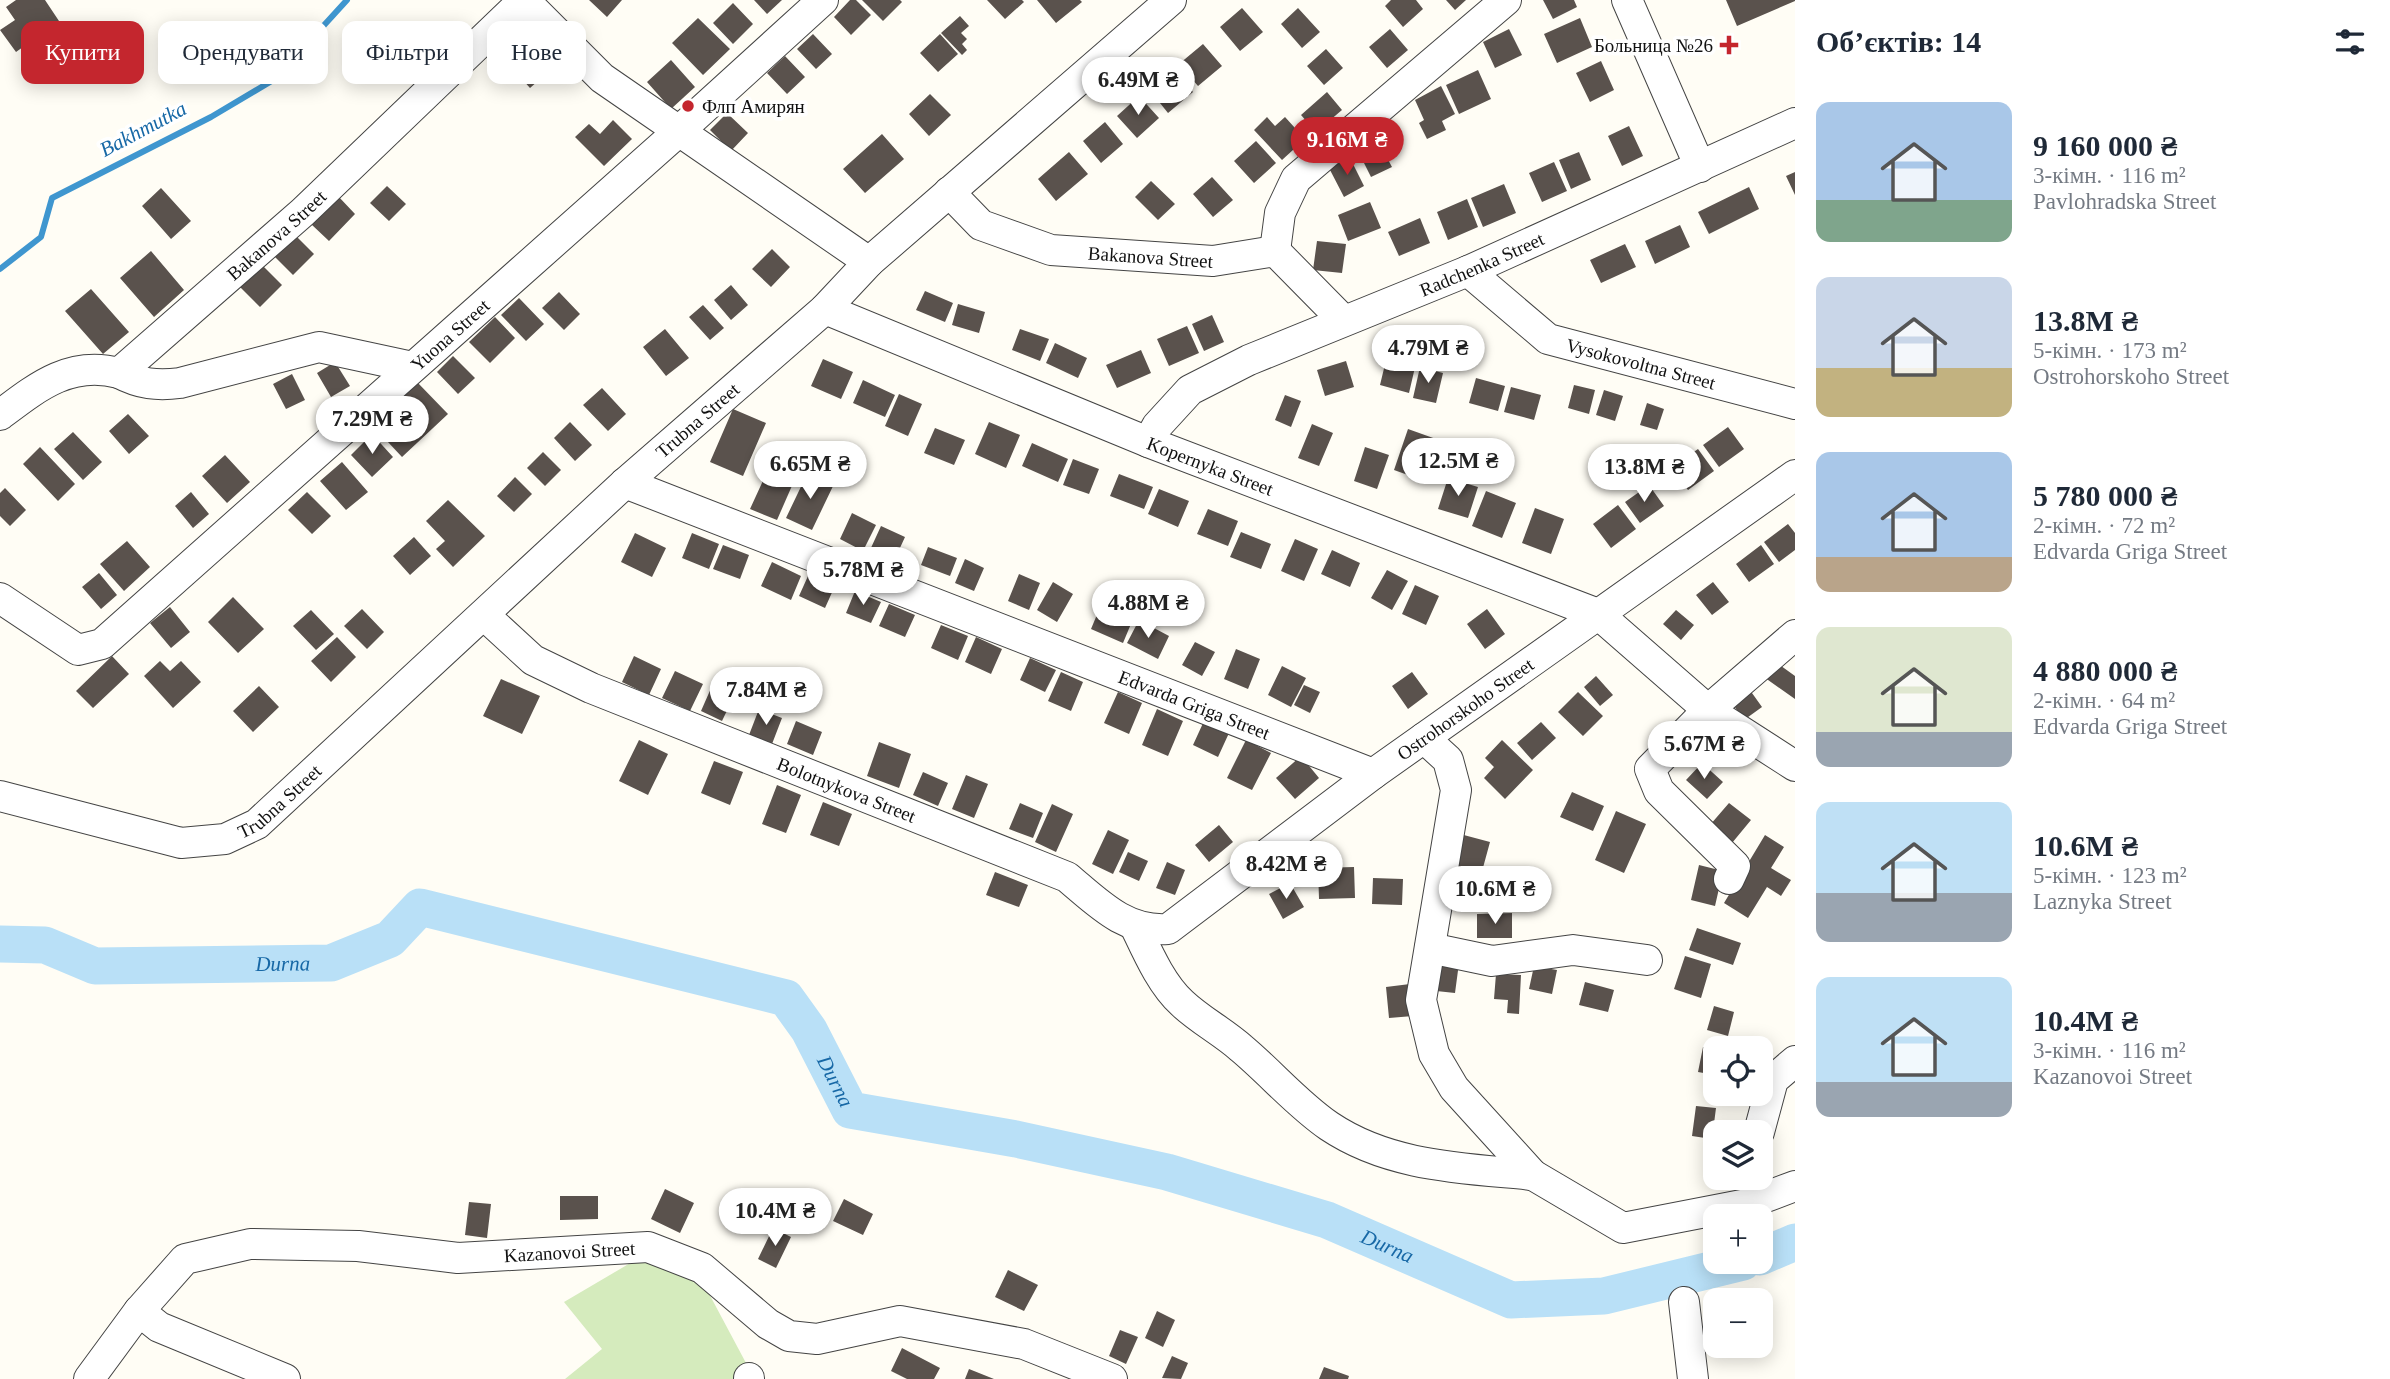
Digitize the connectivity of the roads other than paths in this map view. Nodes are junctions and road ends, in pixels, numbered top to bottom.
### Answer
1 (524, 0) edge
2 (822, 0) edge
3 (1171, 0) edge
4 (1506, 0) edge
5 (1626, 0) edge
6 (1795, 123) edge
7 (679, 131) junction
8 (1700, 167) junction
9 (949, 192) junction
10 (1275, 251) junction
11 (869, 262) junction
12 (1468, 271) junction
13 (825, 309) junction
14 (1343, 320) junction
15 (412, 367) junction
16 (119, 373) junction
17 (1795, 404) edge
18 (0, 415) edge
19 (1148, 442) junction
20 (1795, 475) edge
21 (625, 484) junction
22 (0, 598) edge
23 (1598, 614) junction
24 (484, 615) junction
25 (1795, 635) edge
26 (1708, 710) junction
27 (1424, 738) junction
28 (1795, 766) edge
29 (1373, 774) junction
30 (0, 796) edge
31 (1729, 878) dead end
32 (1135, 926) junction
33 (1430, 948) junction
34 (1647, 960) dead end
35 (1795, 1061) edge
36 (1762, 1120) edge
37 (1533, 1175) junction
38 (1795, 1186) edge
39 (1749, 1191) edge
40 (1684, 1302) dead end
41 (139, 1311) junction
42 (89, 1379) edge
43 (285, 1379) edge
44 (1112, 1379) edge
45 (1693, 1379) edge

1 - 7 street
1 - 16 street, Bakanova Street
2 - 7 street, Yuona Street
3 - 9 street, Trubna Street
4 - 10 street
5 - 8 street
6 - 8 street, Radchenka Street
7 - 11 street
7 - 15 street, Yuona Street
8 - 12 street, Radchenka Street
9 - 10 street, Bakanova Street
9 - 11 street, Trubna Street
10 - 14 street
11 - 13 street, Trubna Street
12 - 14 street, Radchenka Street
12 - 17 street, Vysokovoltna Street
13 - 19 street, Kopernyka Street
13 - 21 street, Trubna Street
14 - 19 street, Radchenka Street
15 - 16 street
15 - 22 street, Yuona Street
16 - 18 street
19 - 23 street, Kopernyka Street
20 - 23 street, Ostrohorskoho Street
21 - 24 street, Trubna Street
21 - 29 street, Edvarda Griga Street
23 - 26 street
23 - 27 street, Ostrohorskoho Street
24 - 30 street, Trubna Street
24 - 32 street, Bolotnykova Street
25 - 26 street
26 - 28 street
26 - 31 street
27 - 29 street, Ostrohorskoho Street
27 - 33 street
29 - 32 street, Ostrohorskoho Street
32 - 37 street
33 - 34 street
33 - 37 street
35 - 36 street
37 - 39 street
38 - 39 street
40 - 45 street
41 - 42 street, Kazanovoi Street
41 - 43 street
41 - 44 street, Kazanovoi Street

